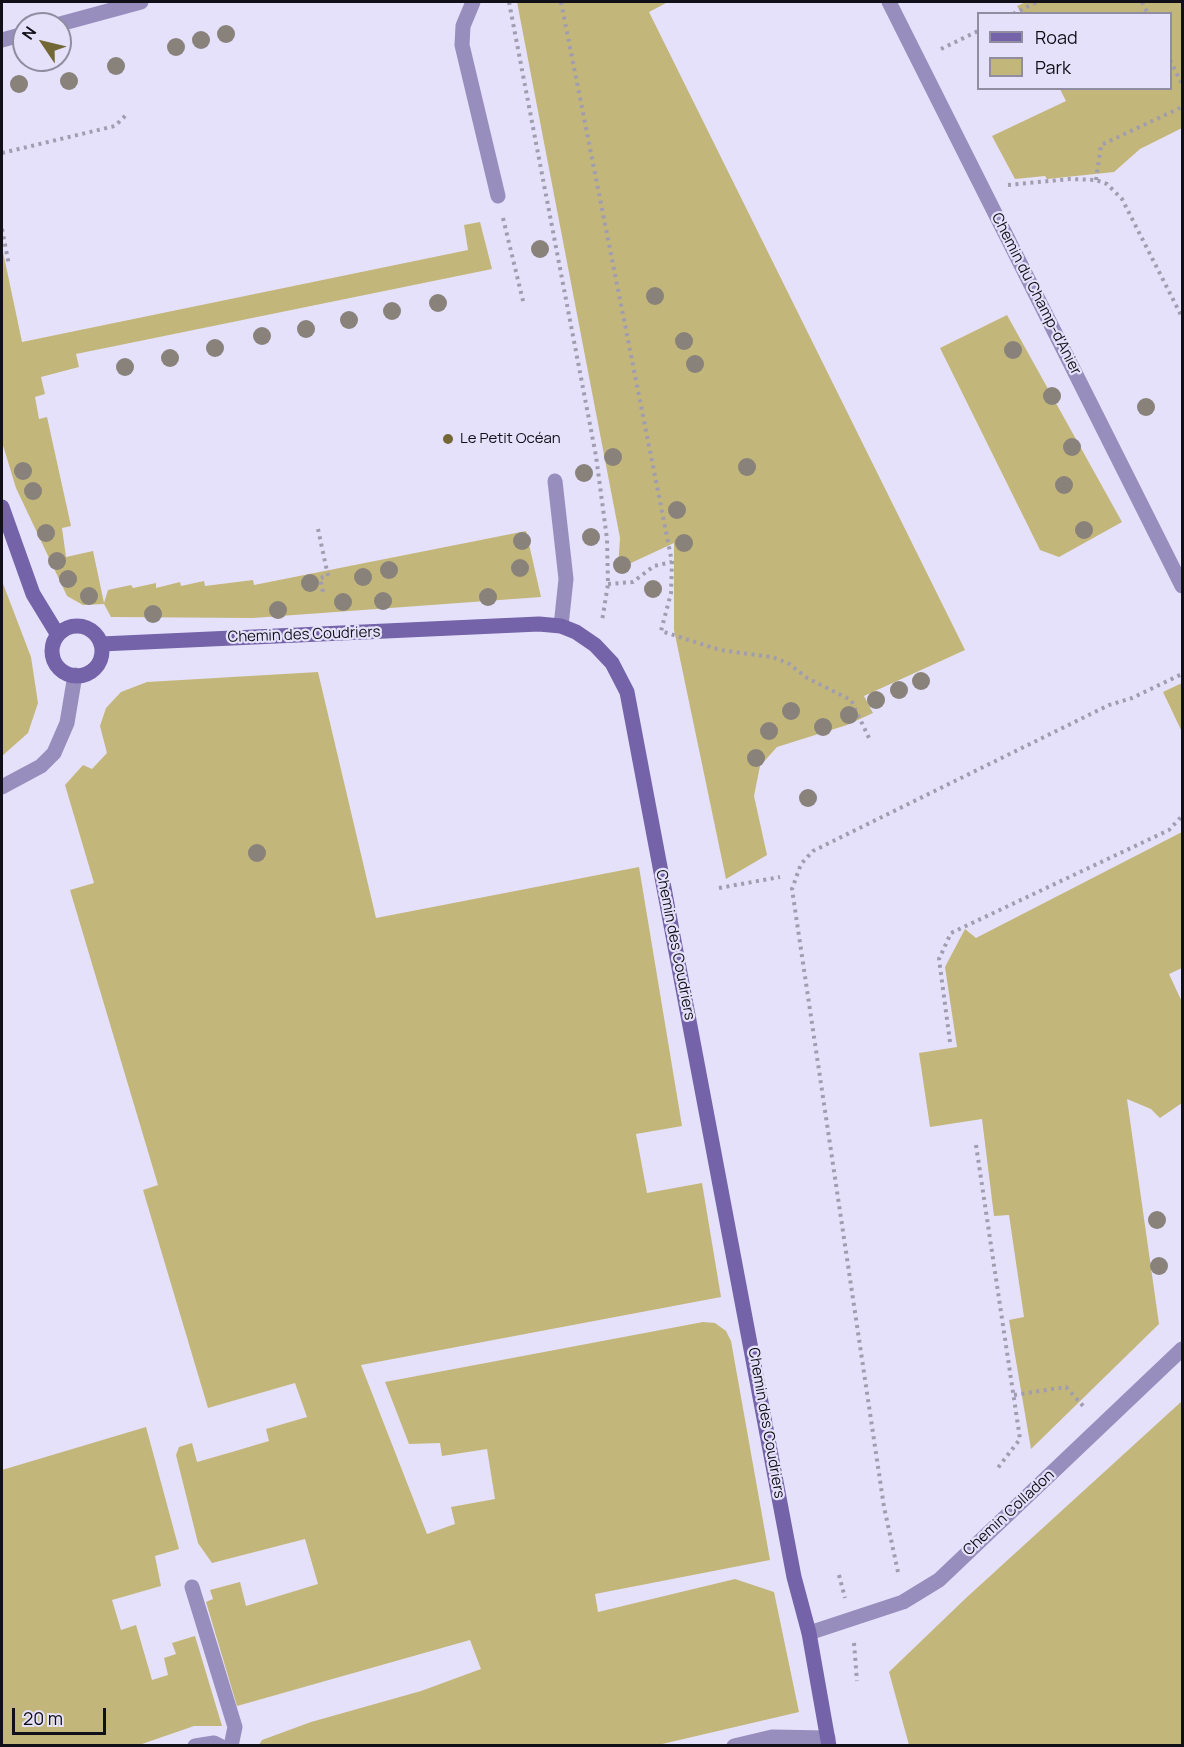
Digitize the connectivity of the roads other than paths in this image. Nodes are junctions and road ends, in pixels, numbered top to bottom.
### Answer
1 (141, 2) edge
2 (473, 2) edge
3 (889, 2) edge
4 (72, 21) edge
5 (498, 196) road end
6 (555, 481) dead end
7 (2, 507) edge
8 (1182, 586) edge
9 (561, 626) junction
10 (58, 635) junction
11 (101, 644) junction
12 (75, 675) junction
13 (2, 787) edge
14 (1182, 1349) edge
15 (192, 1587) dead end
16 (809, 1633) junction
17 (828, 1742) edge
18 (195, 1746) edge
19 (220, 1746) edge
20 (231, 1746) edge
21 (734, 1746) edge

1 - 4 street
2 - 5 street
3 - 8 street, Chemin du Champ-d'Anier
6 - 9 street
7 - 10 street
9 - 11 street, Chemin des Coudriers
9 - 16 street, Chemin des Coudriers
10 - 11 street
10 - 12 street
11 - 12 street
12 - 13 street
14 - 16 street, Chemin Colladon
15 - 20 street
16 - 17 street, Chemin des Coudriers
17 - 21 street
18 - 19 street

